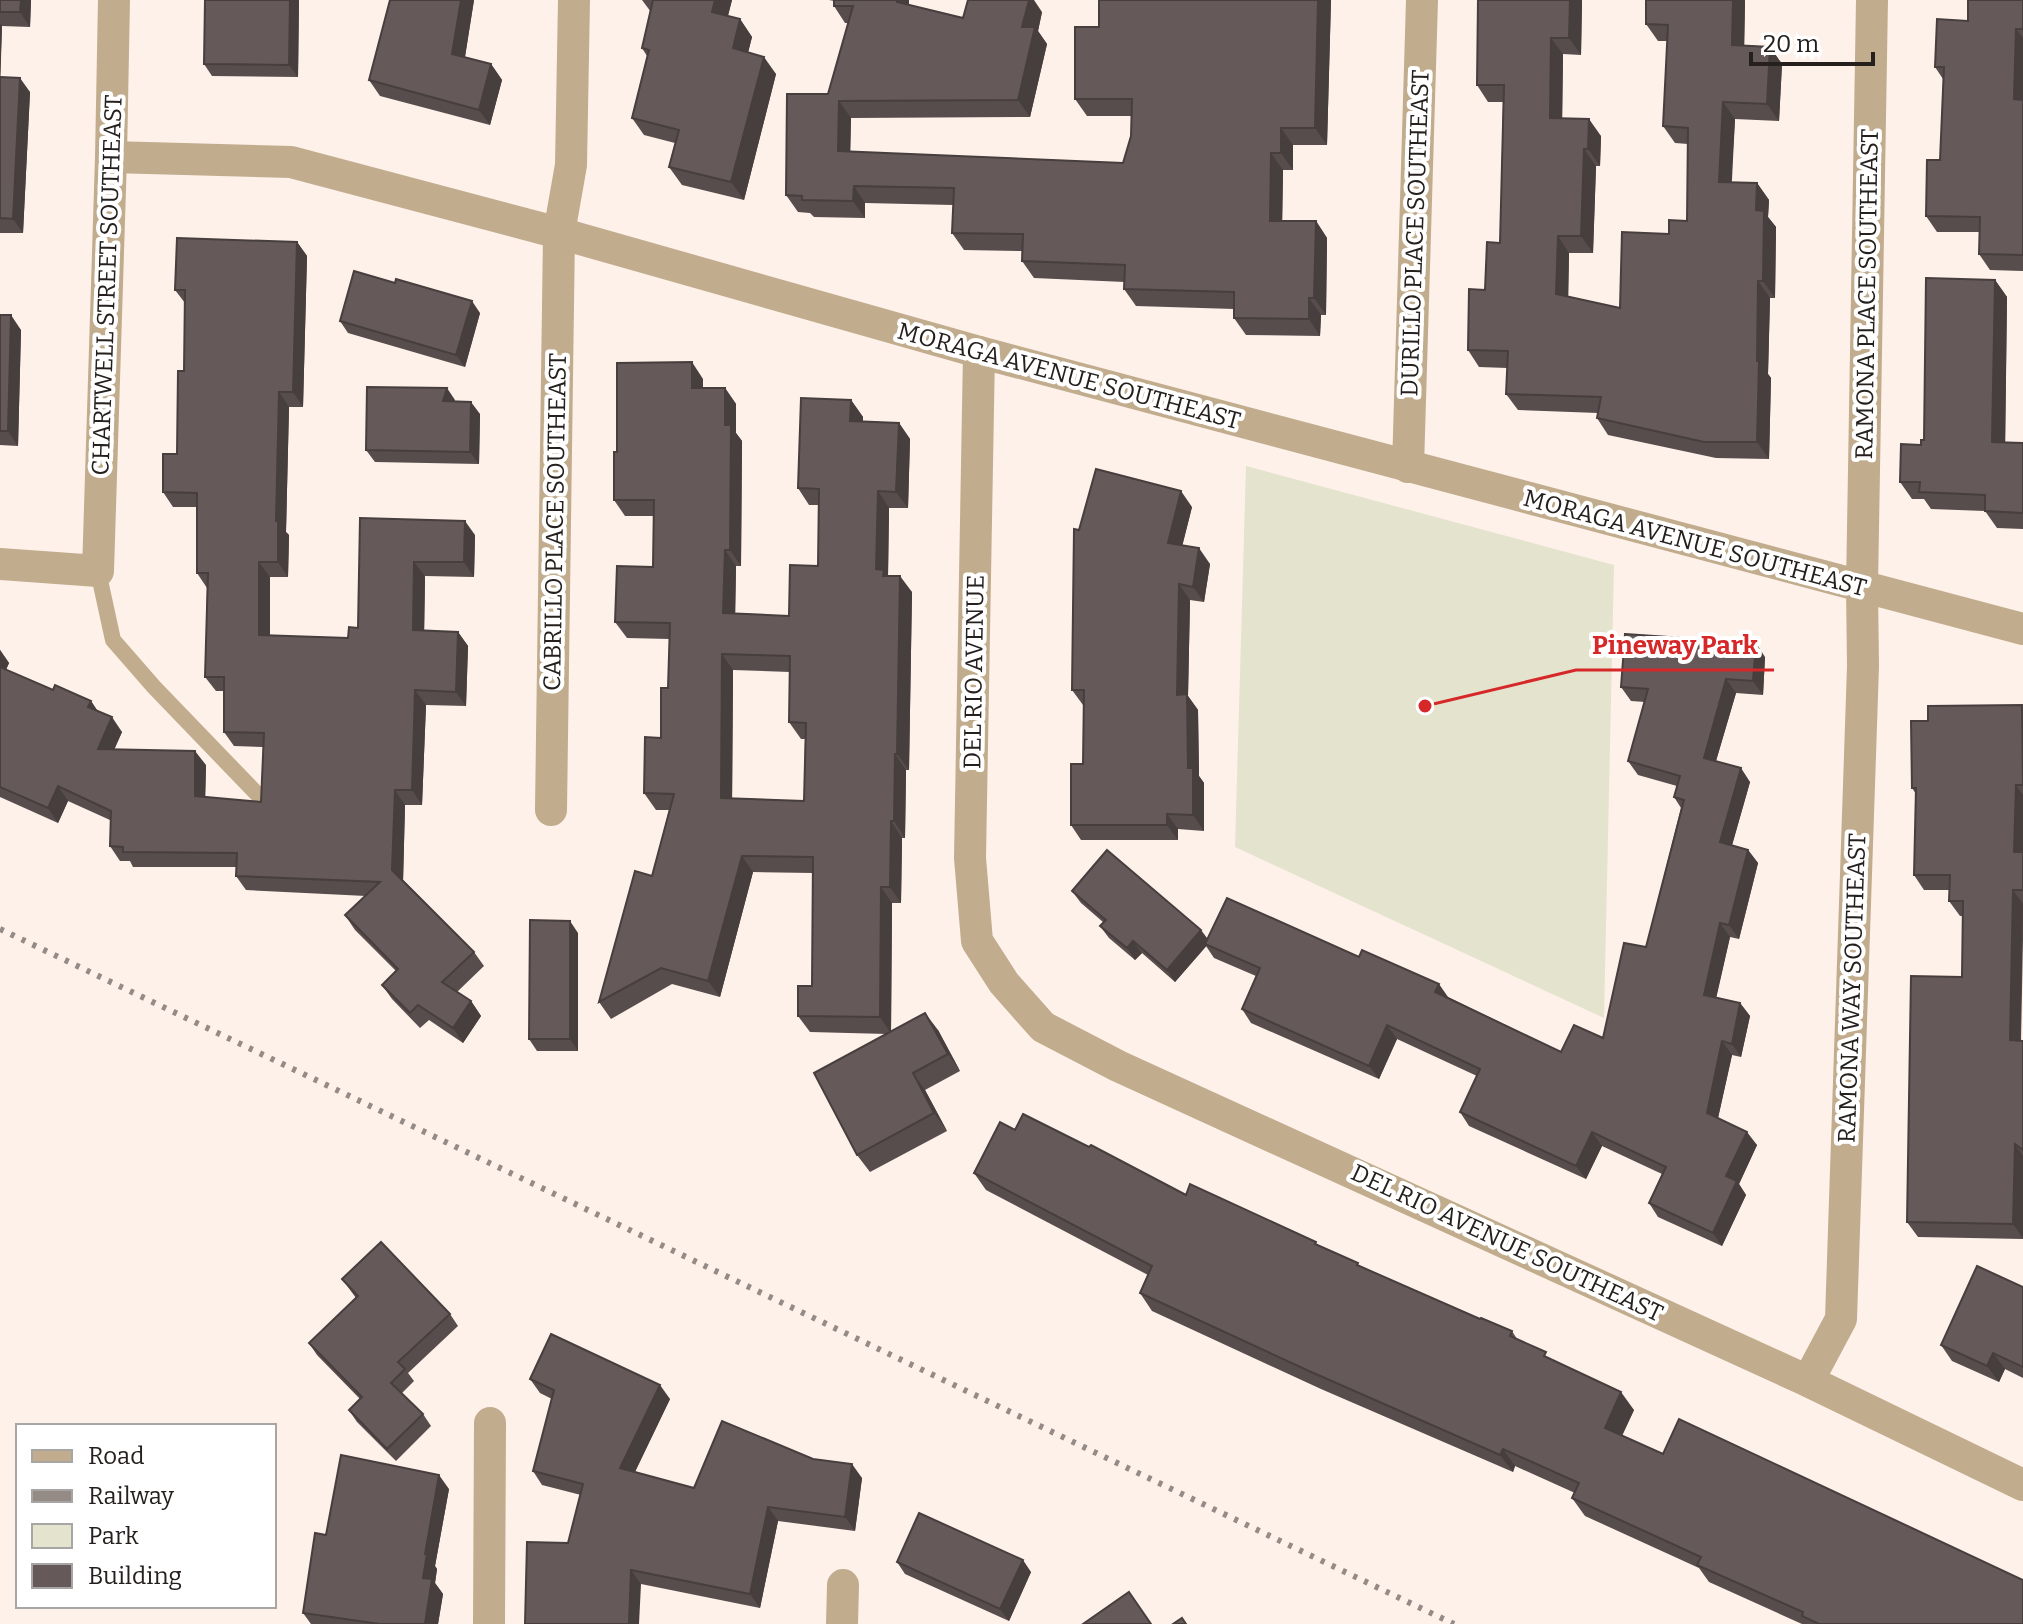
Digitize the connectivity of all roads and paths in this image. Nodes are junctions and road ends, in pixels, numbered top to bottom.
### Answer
1 (114, 0) edge
2 (574, 0) edge
3 (1422, 0) edge
4 (1872, 0) edge
5 (111, 157) junction
6 (559, 233) junction
7 (979, 352) junction
8 (1408, 467) junction
9 (0, 564) edge
10 (98, 571) junction
11 (1862, 587) junction
12 (2023, 629) edge
13 (259, 796) edge
14 (551, 810) dead end
15 (1004, 983) joint
16 (1808, 1381) junction
17 (490, 1423) dead end
18 (2023, 1485) edge
19 (843, 1585) dead end
20 (489, 1624) edge
21 (842, 1624) edge

1 - 5 street, CHARTWELL STREET SOUTHEAST
2 - 6 street, CABRILLO PLACE SOUTHEAST
3 - 8 street, DURILLO PLACE SOUTHEAST
4 - 11 street, RAMONA PLACE SOUTHEAST
5 - 6 street, MORAGA AVENUE SOUTHEAST
5 - 10 street, CHARTWELL STREET SOUTHEAST
6 - 7 street, MORAGA AVENUE SOUTHEAST
6 - 14 street, CABRILLO PLACE SOUTHEAST
7 - 8 street, MORAGA AVENUE SOUTHEAST
7 - 15 street, DEL RIO AVENUE
8 - 11 street, MORAGA AVENUE SOUTHEAST
9 - 10 street
10 - 13 lane
11 - 12 street, MORAGA AVENUE SOUTHEAST
11 - 16 street, RAMONA WAY SOUTHEAST
15 - 16 street, DEL RIO AVENUE SOUTHEAST
16 - 18 street, DEL RIO AVENUE SOUTHEAST
17 - 20 street
19 - 21 street

